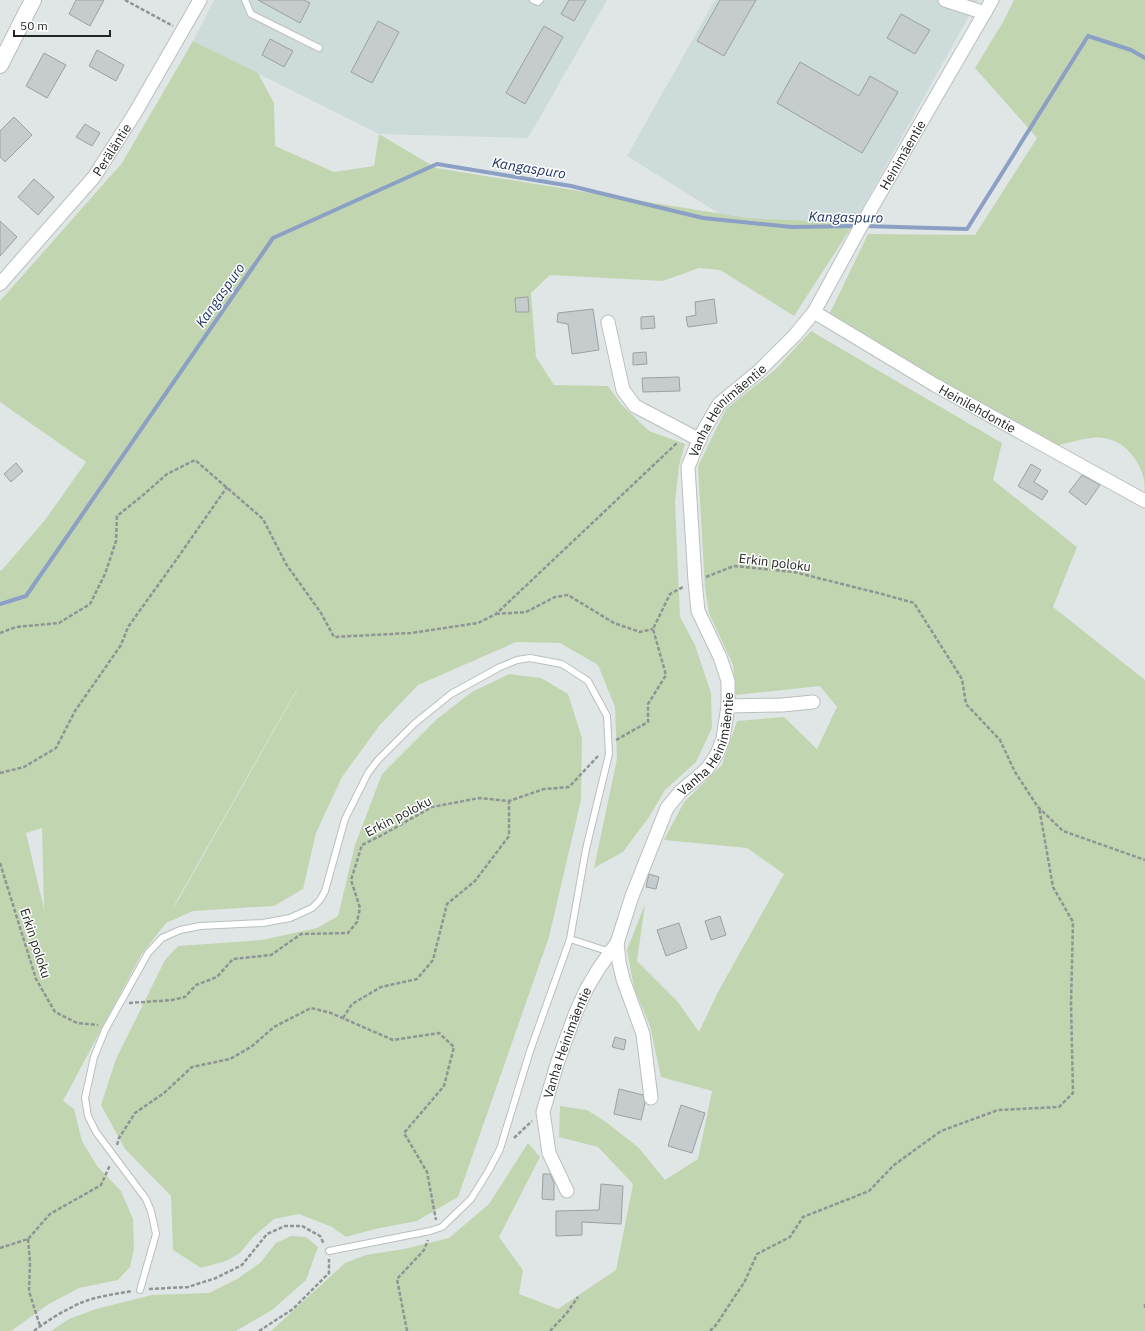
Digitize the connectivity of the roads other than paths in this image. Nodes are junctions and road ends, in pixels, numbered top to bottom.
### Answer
1 (33, 0) edge
2 (200, 0) edge
3 (245, 0) edge
4 (532, 0) edge
5 (540, 0) edge
6 (945, 0) edge
7 (992, 0) edge
8 (985, 13) junction
9 (319, 48) dead end
10 (0, 64) edge
11 (0, 284) edge
12 (814, 312) junction
13 (608, 322) dead end
14 (700, 440) junction
15 (1145, 501) edge
16 (813, 702) dead end
17 (728, 706) junction
18 (570, 938) junction
19 (615, 946) junction
20 (650, 1098) dead end
21 (567, 1191) dead end
22 (329, 1251) road end
23 (140, 1290) road end

1 - 10 street
2 - 11 street, Peräläntie
3 - 9 lane
4 - 5 lane
6 - 8 street
7 - 8 street, Heinimäentie
8 - 12 street, Heinimäentie
12 - 14 street, Vanha Heinimäentie
12 - 15 street, Heinilehdontie
13 - 14 street
14 - 17 street, Vanha Heinimäentie
16 - 17 street
17 - 19 street, Vanha Heinimäentie
18 - 19 lane
18 - 22 lane
18 - 23 lane
19 - 20 street
19 - 21 street, Vanha Heinimäentie

